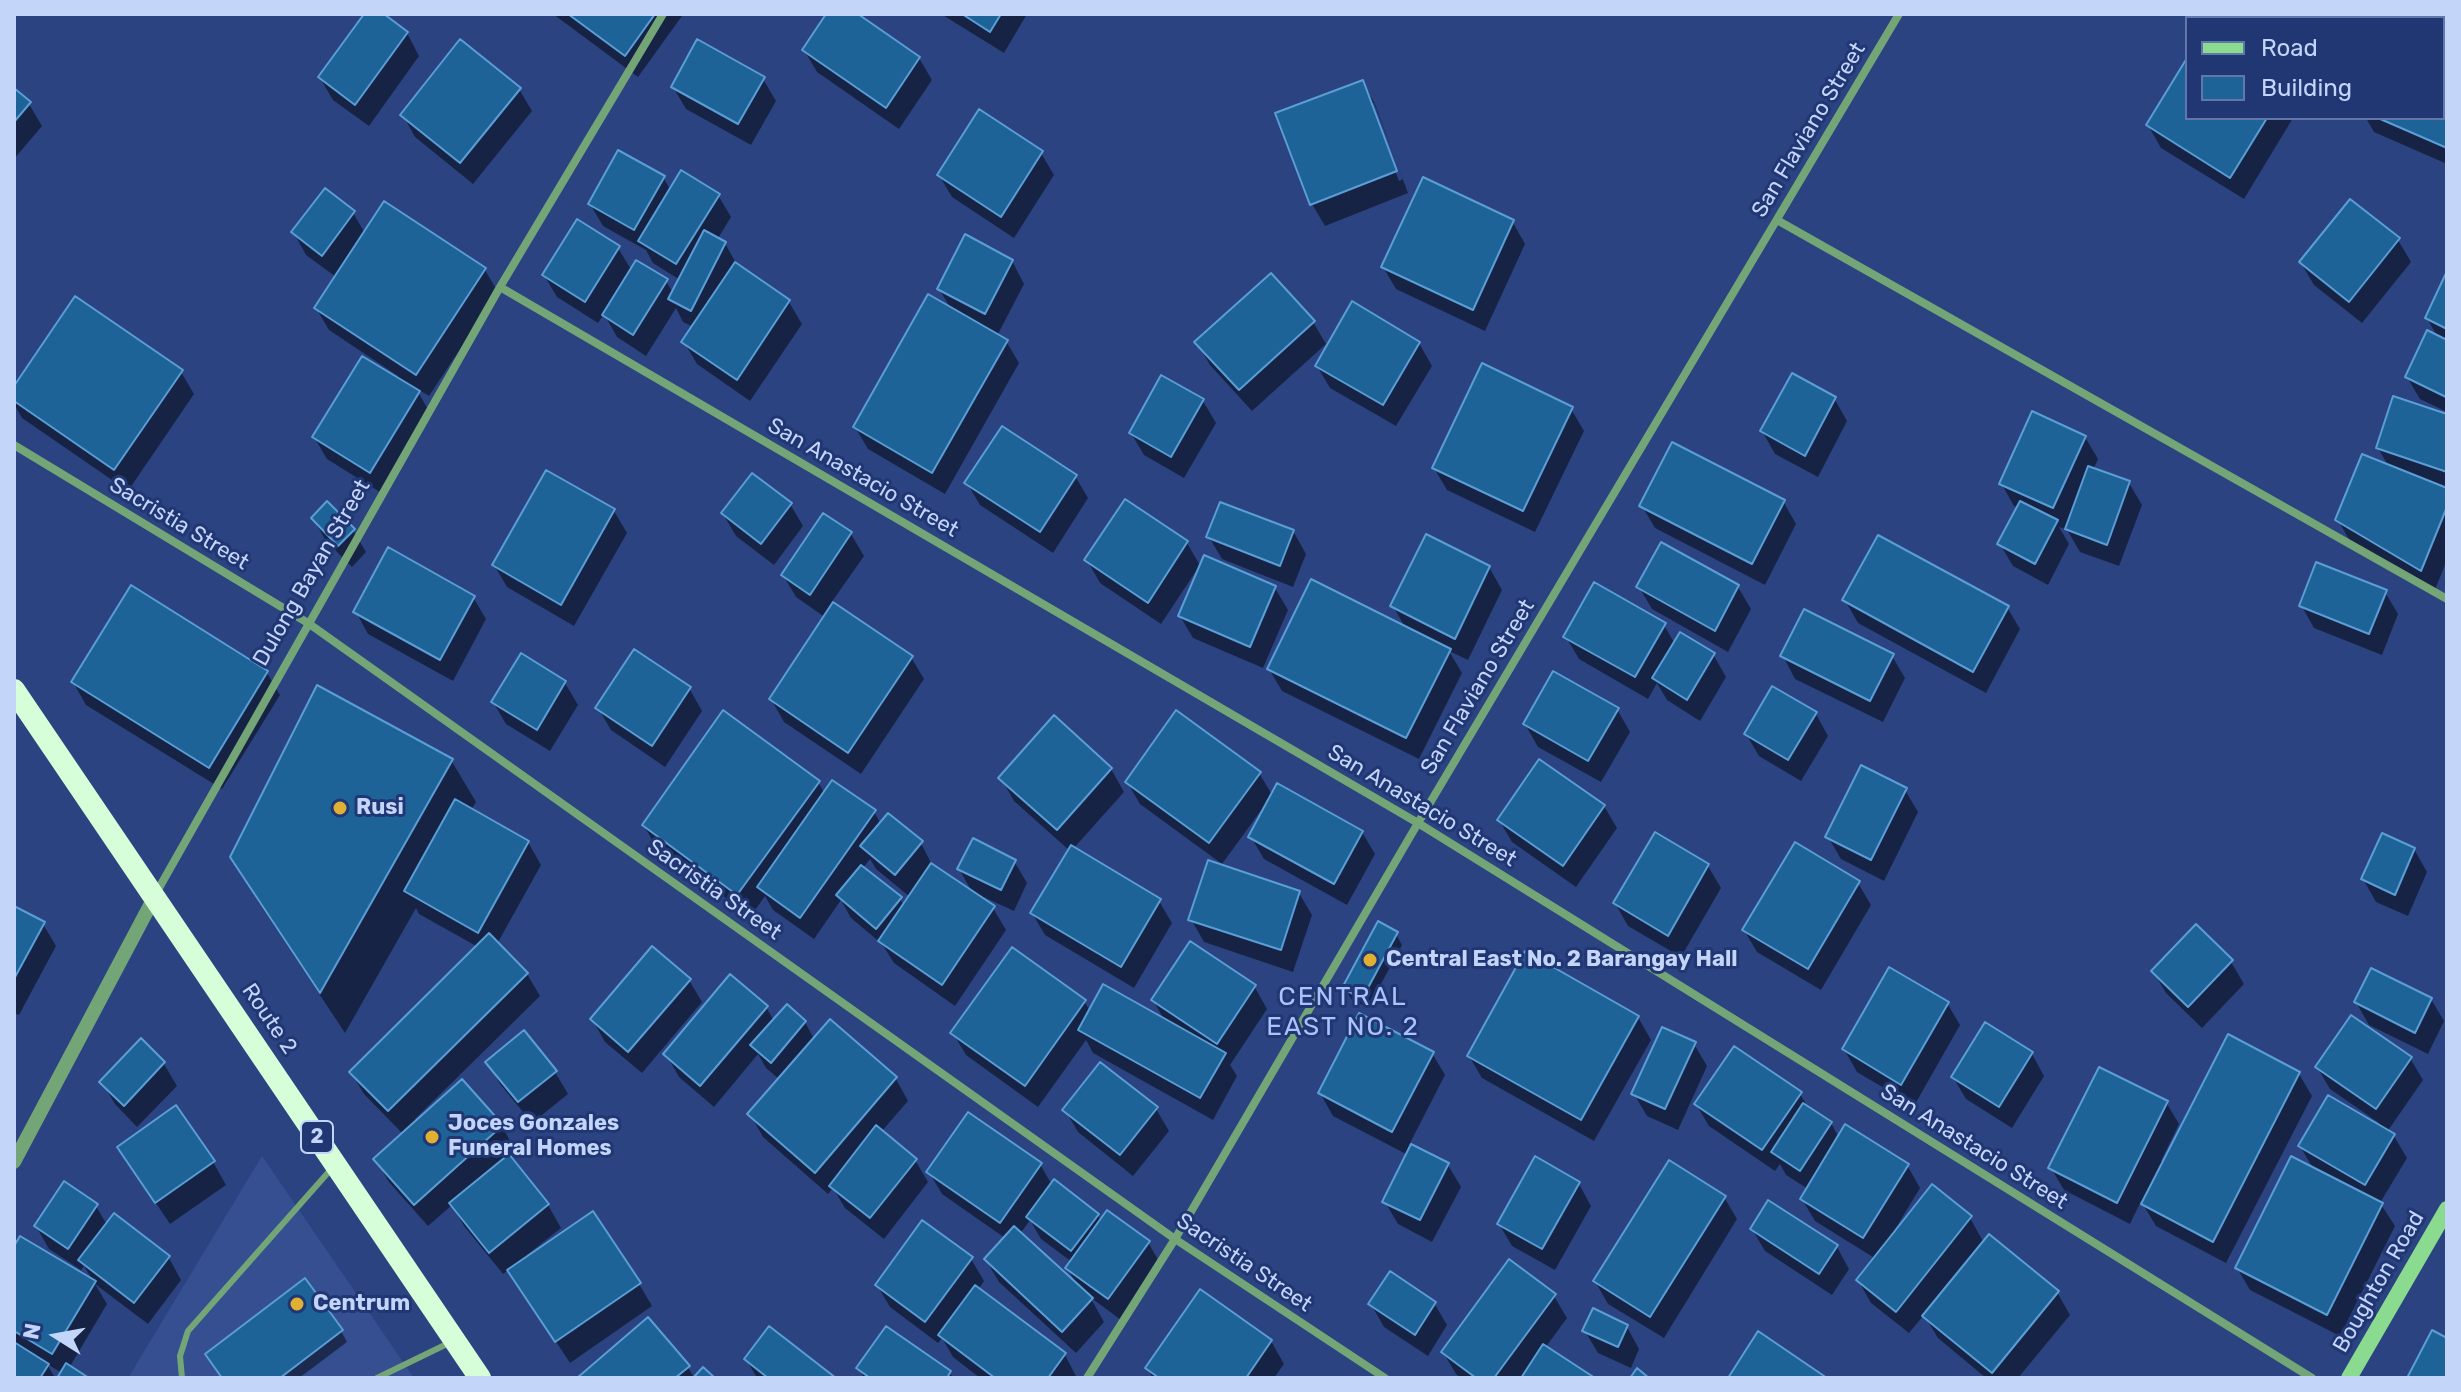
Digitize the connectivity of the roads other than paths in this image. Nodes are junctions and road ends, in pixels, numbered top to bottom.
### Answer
1 (663, 14) edge
2 (1899, 14) edge
3 (1777, 220) junction
4 (500, 287) junction
5 (14, 445) edge
6 (2447, 599) edge
7 (308, 623) junction
8 (14, 690) edge
9 (1418, 823) junction
10 (155, 896) junction
11 (14, 1162) edge
12 (336, 1164) junction
13 (2447, 1209) edge
14 (1175, 1239) junction
15 (455, 1340) junction
16 (182, 1378) edge
17 (377, 1378) edge
18 (480, 1378) edge
19 (1087, 1378) edge
20 (1385, 1378) edge
21 (2312, 1378) edge
22 (2349, 1378) edge

1 - 4 street, Dulong Bayan Street
2 - 3 street, San Flaviano Street
3 - 6 street
3 - 9 street, San Flaviano Street
4 - 7 street, Dulong Bayan Street
4 - 9 street, San Anastacio Street
5 - 7 street, Sacristia Street
7 - 10 street, Dulong Bayan Street
7 - 14 street, Sacristia Street
8 - 10 highway, Route 2 / 2
9 - 14 street, San Flaviano Street
9 - 21 street, San Anastacio Street
10 - 11 street, Dulong Bayan Street
10 - 12 highway, Route 2 / 2
12 - 15 highway, Route 2 / 2
12 - 16 lane
13 - 22 main road, Boughton Road
14 - 19 street, San Flaviano Street
14 - 20 street, Sacristia Street
15 - 17 lane
15 - 18 highway, Route 2 / 2

